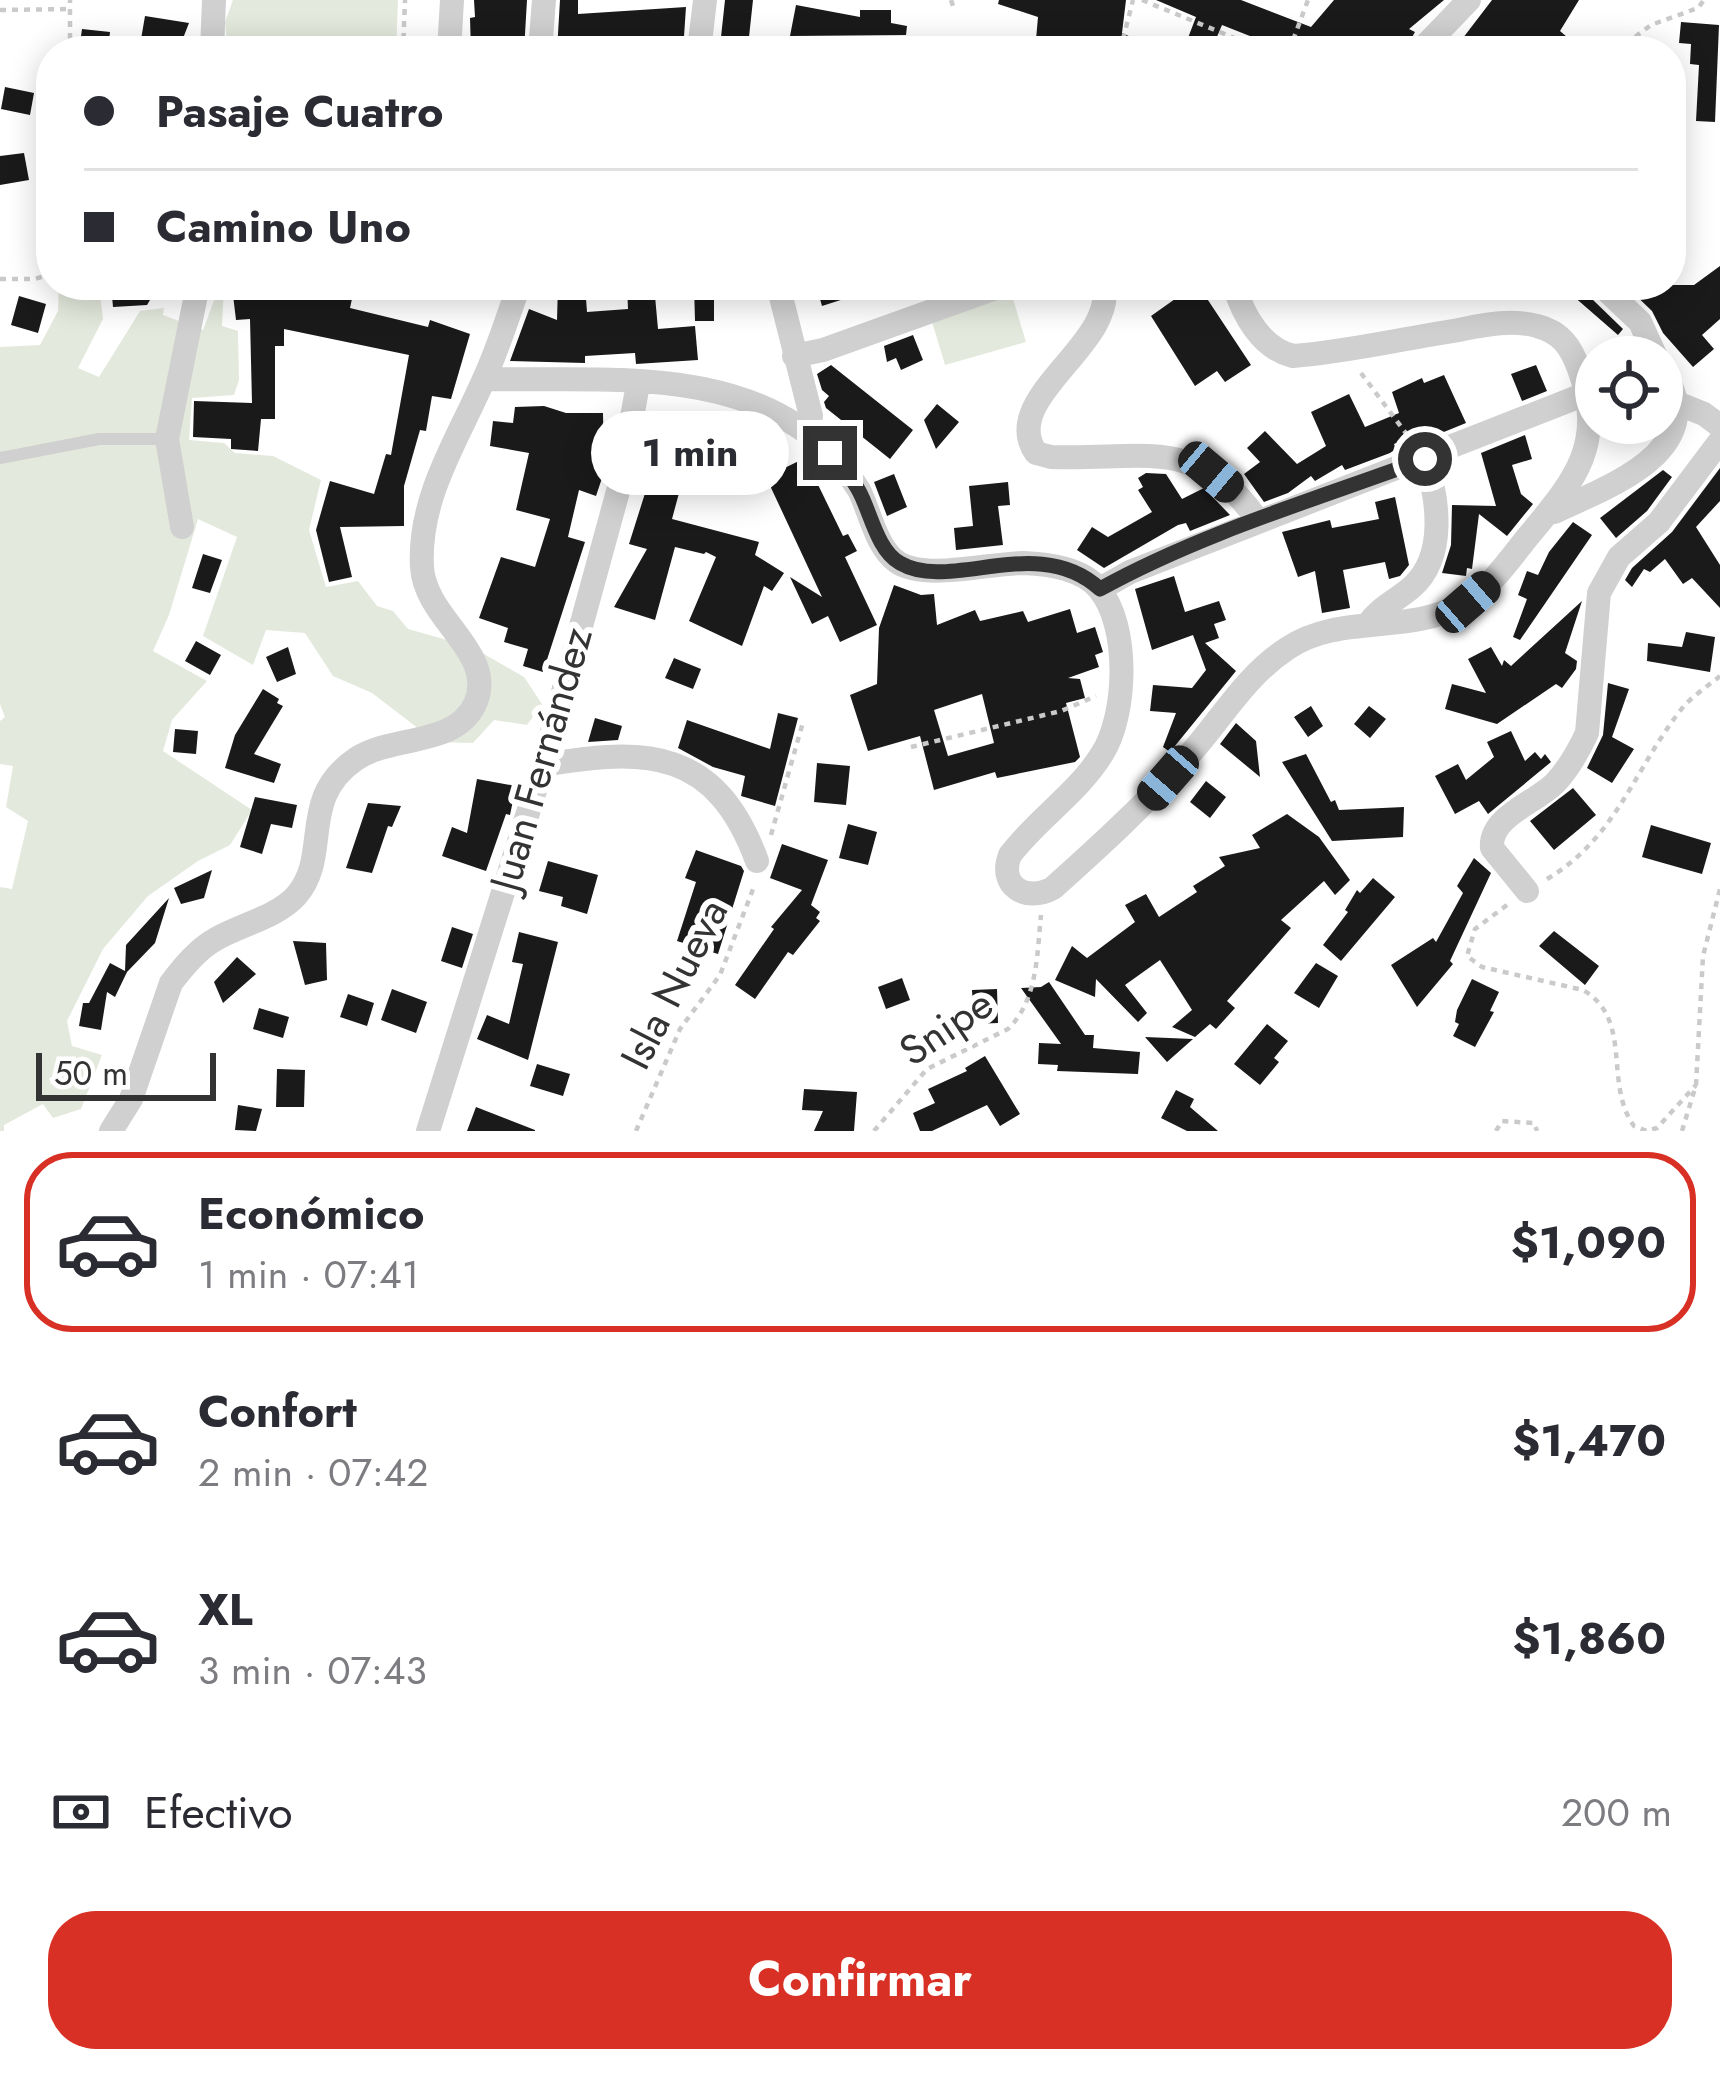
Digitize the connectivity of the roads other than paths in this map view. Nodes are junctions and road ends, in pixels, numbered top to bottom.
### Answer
1 (214, 0) edge
2 (452, 0) edge
3 (544, 0) edge
4 (705, 0) edge
5 (1469, 0) edge
6 (213, 36) edge
7 (450, 36) edge
8 (541, 36) edge
9 (701, 36) edge
10 (1434, 36) edge
11 (195, 300) edge
12 (513, 300) edge
13 (781, 300) edge
14 (962, 300) edge
15 (1107, 300) edge
16 (1241, 300) edge
17 (1617, 300) edge
18 (1646, 336) edge
19 (794, 356) junction
20 (1575, 358) edge
21 (484, 379) junction
22 (638, 383) junction
23 (1575, 398) edge
24 (1683, 406) edge
25 (1720, 426) edge
26 (807, 432) junction
27 (166, 439) junction
28 (1720, 441) edge
29 (1587, 444) edge
30 (1664, 444) edge
31 (0, 458) edge
32 (1425, 459) junction
33 (1546, 515) junction
34 (1258, 521) junction
35 (182, 527) dead end
36 (1100, 589) junction
37 (1368, 624) junction
38 (542, 765) junction
39 (757, 861) road end
40 (1527, 891) road end
41 (111, 1131) edge
42 (428, 1131) edge

1 - 6 street
2 - 7 street
3 - 8 street
4 - 9 street
5 - 10 street
11 - 27 street
12 - 21 street
13 - 19 street
14 - 19 street
15 - 34 street
16 - 20 street
17 - 18 street
19 - 26 street
21 - 22 street
21 - 41 street
22 - 26 street
22 - 38 street, Juan Fernández
23 - 32 street
24 - 25 street
26 - 36 street
27 - 31 lane
27 - 35 street
28 - 40 street
29 - 33 street
30 - 33 street
32 - 34 street
32 - 37 street
33 - 37 street
34 - 36 street
36 - 37 street
38 - 39 street
38 - 42 street, Juan Fernández

